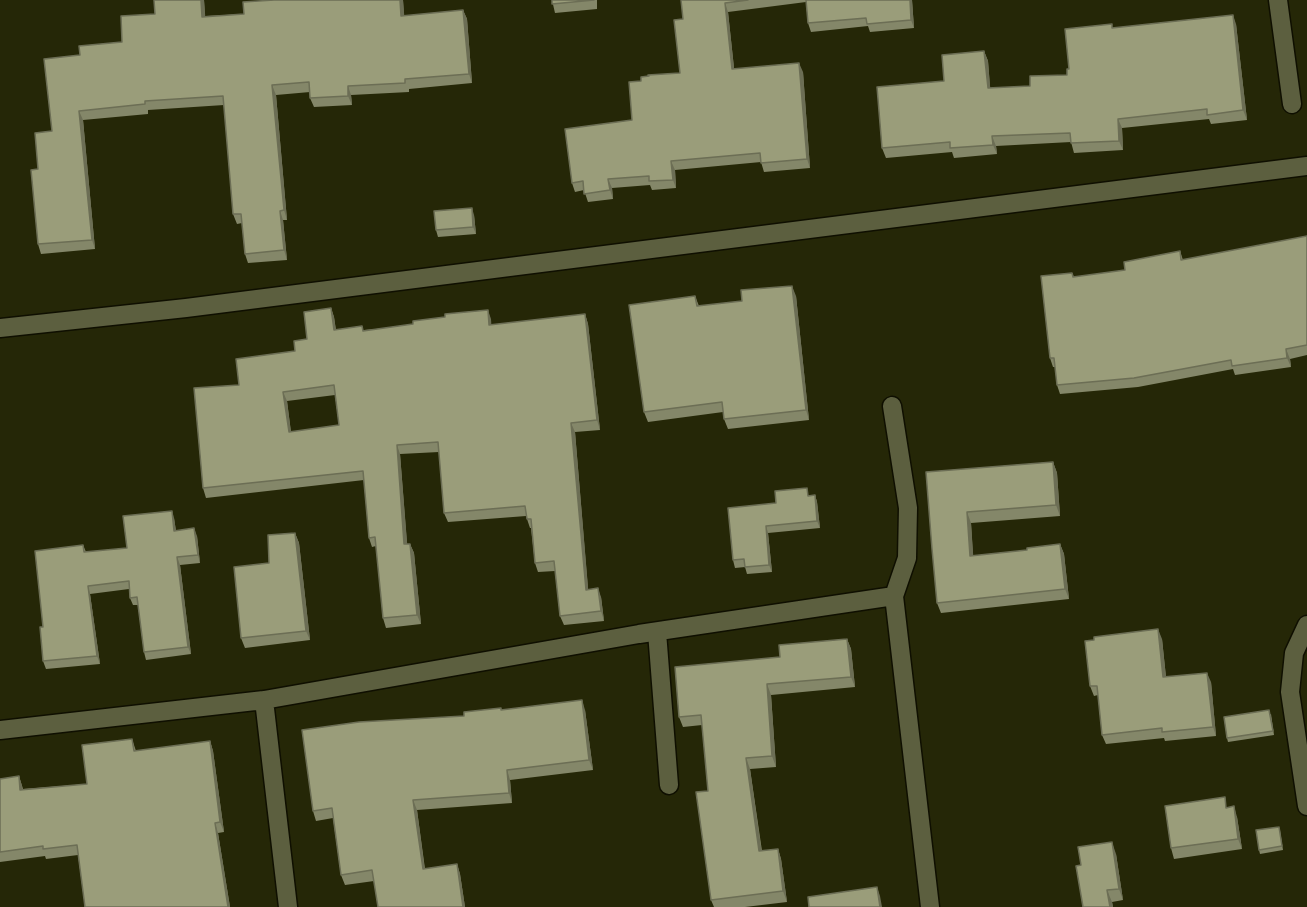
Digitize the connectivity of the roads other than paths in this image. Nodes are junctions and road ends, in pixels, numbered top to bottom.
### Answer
1 (1278, 0) edge
2 (1292, 104) dead end
3 (1307, 166) edge
4 (0, 328) edge
5 (892, 406) dead end
6 (894, 596) junction
7 (1307, 625) edge
8 (657, 632) junction
9 (264, 700) junction
10 (0, 730) edge
11 (669, 785) dead end
12 (1307, 806) edge
13 (288, 907) edge
14 (930, 907) edge

1 - 2 street
3 - 4 street
5 - 6 street
6 - 8 street
6 - 14 street
7 - 12 street
8 - 9 street
8 - 11 street
9 - 10 street
9 - 13 street

